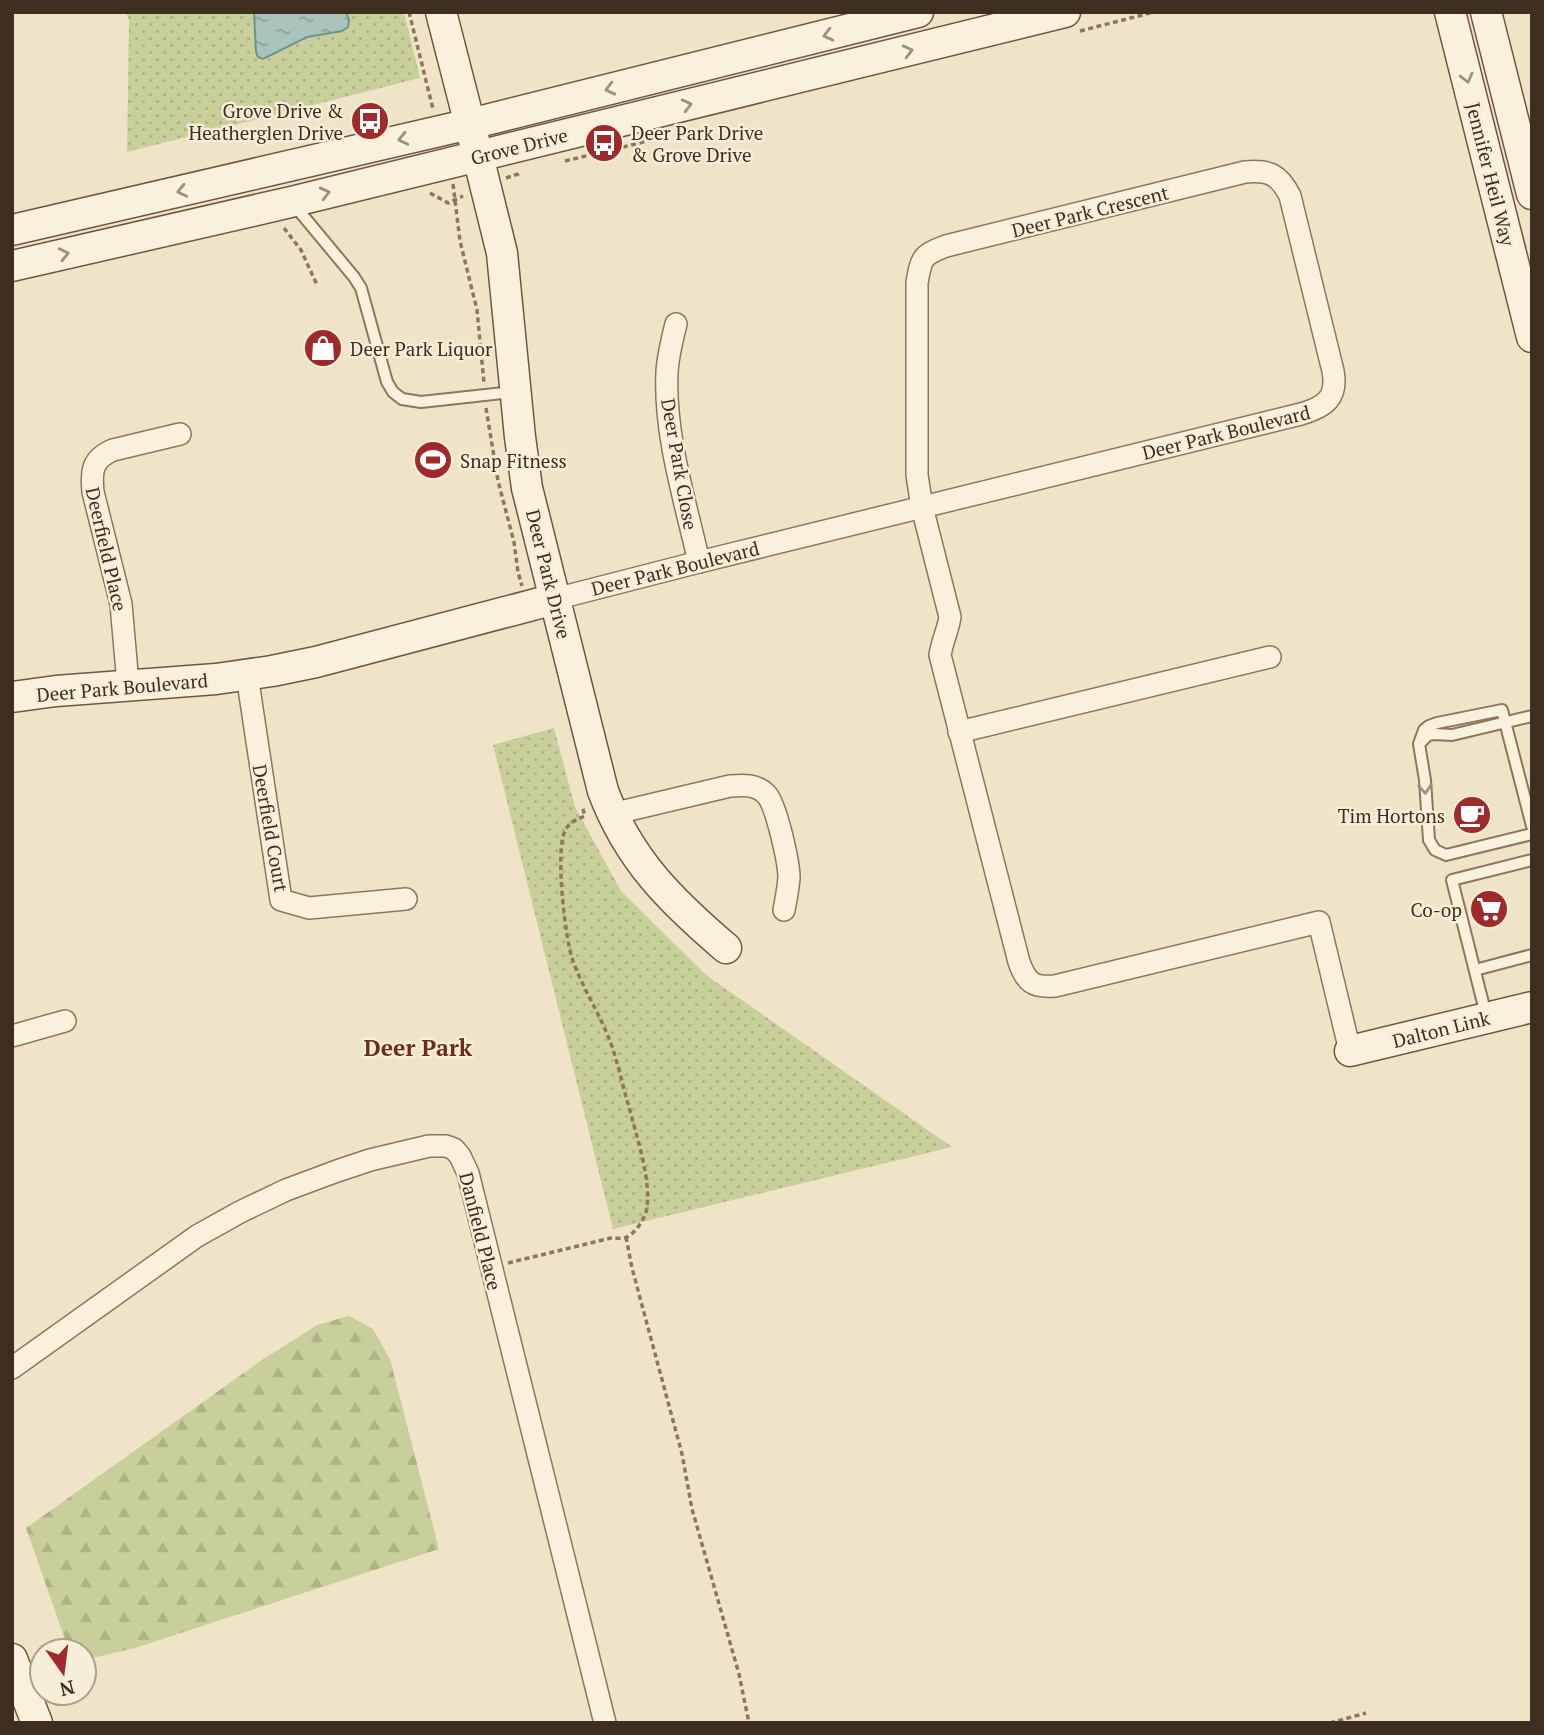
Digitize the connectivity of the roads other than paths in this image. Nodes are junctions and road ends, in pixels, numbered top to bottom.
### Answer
1 (440, 12) edge
2 (918, 12) edge
3 (1065, 12) edge
4 (1439, 12) edge
5 (1450, 12) edge
6 (1490, 19) edge
7 (1458, 44) junction
8 (470, 124) junction
9 (478, 156) junction
10 (1532, 194) edge
11 (287, 214) junction
12 (12, 230) edge
13 (12, 266) edge
14 (676, 324) dead end
15 (1532, 337) edge
16 (516, 392) junction
17 (1329, 399) joint
18 (180, 434) dead end
19 (922, 508) junction
20 (699, 562) junction
21 (555, 599) junction
22 (1270, 657) dead end
23 (247, 675) junction
24 (128, 684) junction
25 (12, 697) edge
26 (1532, 716) edge
27 (1505, 723) junction
28 (959, 732) junction
29 (1419, 744) junction
30 (599, 815) junction
31 (1532, 825) edge
32 (1532, 834) edge
33 (1532, 860) edge
34 (406, 899) dead end
35 (784, 910) dead end
36 (726, 948) dead end
37 (1532, 955) edge
38 (1475, 970) junction
39 (1532, 1007) edge
40 (1487, 1018) junction
41 (65, 1021) dead end
42 (12, 1037) edge
43 (1350, 1051) joint
44 (12, 1368) edge
45 (13, 1663) edge
46 (37, 1723) edge
47 (605, 1723) edge

1 - 8 main road, Deer Park Drive
2 -> 8 main road, Grove Drive
9 -> 3 main road, Grove Drive
4 - 7 main road
5 - 7 main road, Jennifer Heil Way
6 - 10 main road, Jennifer Heil Way
7 -> 15 main road, Jennifer Heil Way
8 - 9 main road, Deer Park Drive
8 -> 12 main road, Grove Drive
11 -> 9 main road, Grove Drive
9 - 16 main road, Deer Park Drive
13 -> 11 main road, Grove Drive
11 - 16 lane
14 - 20 street, Deer Park Close
16 - 21 main road, Deer Park Drive
17 - 19 street, Deer Park Boulevard
17 - 19 street, Deer Park Crescent
18 - 24 street, Deerfield Place
19 - 20 street, Deer Park Boulevard
19 - 28 street, Deer Park Crescent
20 - 21 street, Deer Park Boulevard
21 - 23 main road, Deer Park Boulevard
21 - 30 main road, Deer Park Drive
22 - 28 street
23 - 24 main road, Deer Park Boulevard
23 - 34 street, Deerfield Court
24 - 25 main road, Deer Park Boulevard
26 - 27 lane
27 - 29 lane
27 - 29 lane
27 - 31 lane
28 - 43 street, Deer Park Crescent
29 -> 32 lane
30 - 35 street
30 - 36 main road, Deer Park Drive
33 - 38 lane
37 - 38 lane
38 - 40 lane
39 - 40 main road, Dalton Link
40 - 43 main road, Dalton Link
41 - 42 street
44 - 47 street, Danfield Place
45 - 46 main road

